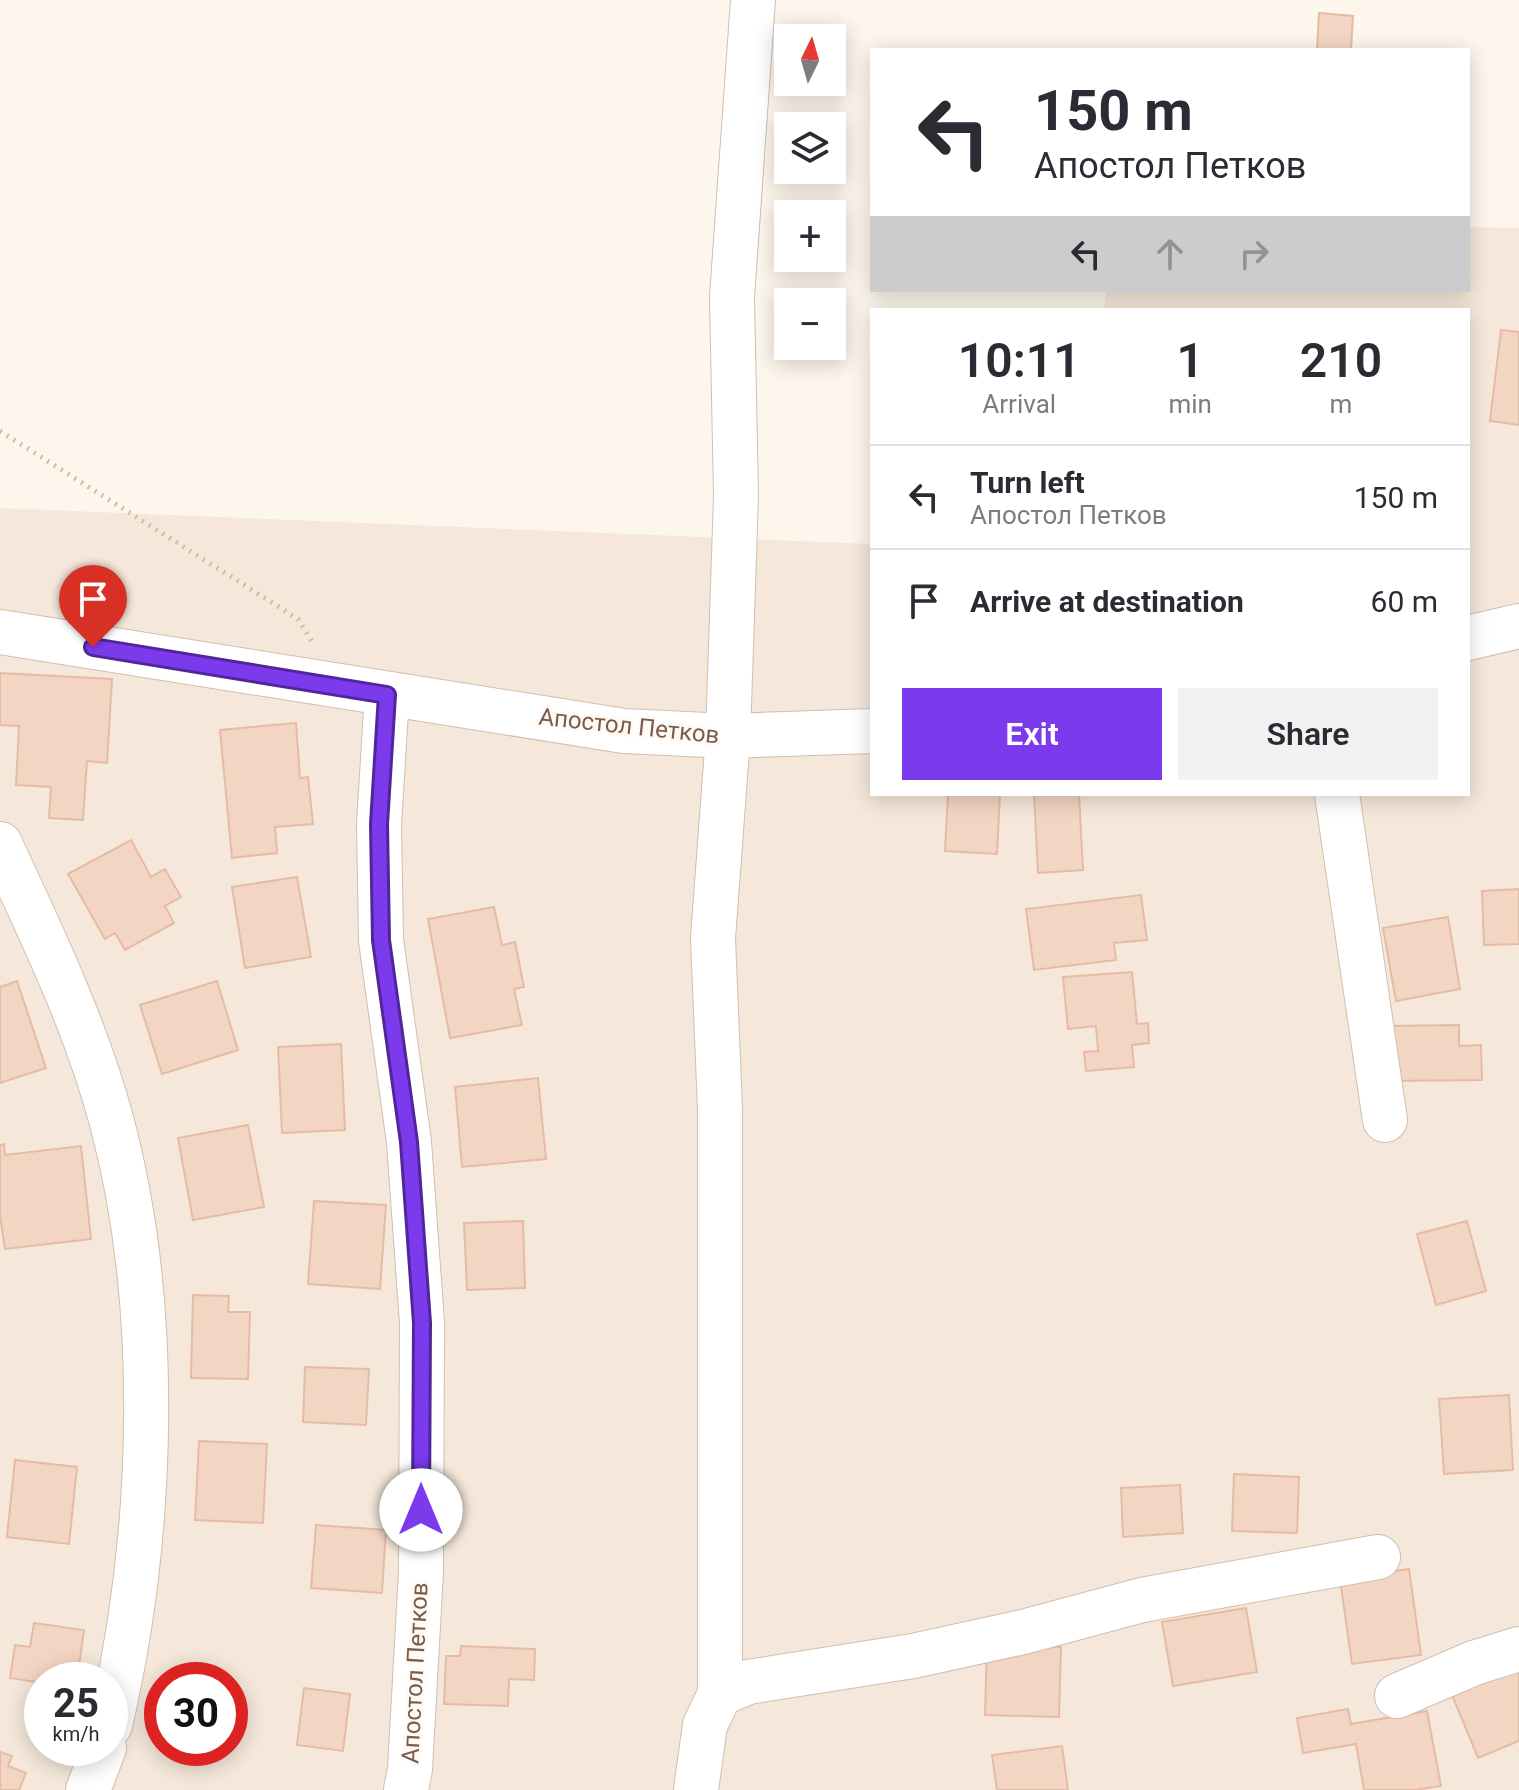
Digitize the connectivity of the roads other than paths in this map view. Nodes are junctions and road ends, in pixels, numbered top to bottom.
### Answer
1 (753, 0) edge
2 (1519, 626) edge
3 (0, 632) edge
4 (1470, 638) edge
5 (387, 695) junction
6 (870, 731) edge
7 (728, 736) junction
8 (1337, 796) edge
9 (0, 844) edge
10 (1385, 1120) dead end
11 (1378, 1557) dead end
12 (1519, 1649) edge
13 (124, 1662) edge
14 (720, 1694) junction
15 (1397, 1696) dead end
16 (97, 1766) edge
17 (88, 1790) edge
18 (406, 1790) edge
19 (696, 1790) edge

1 - 7 street
2 - 4 street
3 - 5 street, Апостол Петков
5 - 7 street, Апостол Петков
5 - 18 street, Апостол Петков
6 - 7 street, Апостол Петков
7 - 14 street
8 - 10 street
9 - 13 street
11 - 14 street
12 - 15 street
14 - 19 street
16 - 17 street

